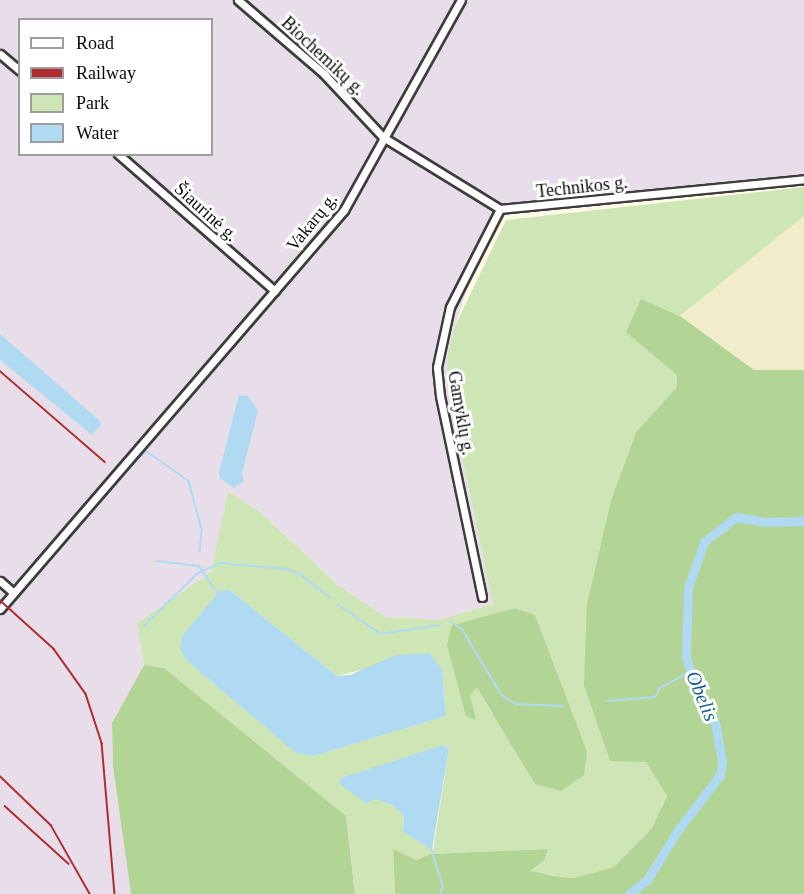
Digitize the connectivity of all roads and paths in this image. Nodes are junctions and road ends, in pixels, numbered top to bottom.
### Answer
1 (238, 0) edge
2 (461, 0) edge
3 (0, 54) edge
4 (18, 69) edge
5 (384, 137) junction
6 (120, 156) edge
7 (804, 179) edge
8 (500, 209) junction
9 (275, 291) junction
10 (0, 581) edge
11 (14, 593) junction
12 (482, 597) dead end
13 (0, 609) edge

1 - 5 street, Biochemikų g.
2 - 5 street, Vakarų g.
3 - 4 street
5 - 8 street
5 - 9 street, Vakarų g.
6 - 9 street, Šiaurinė g.
7 - 8 street, Technikos g.
8 - 12 street, Gamyklų g.
9 - 11 street, Vakarų g.
10 - 11 street
11 - 13 street, Vakarų g.

